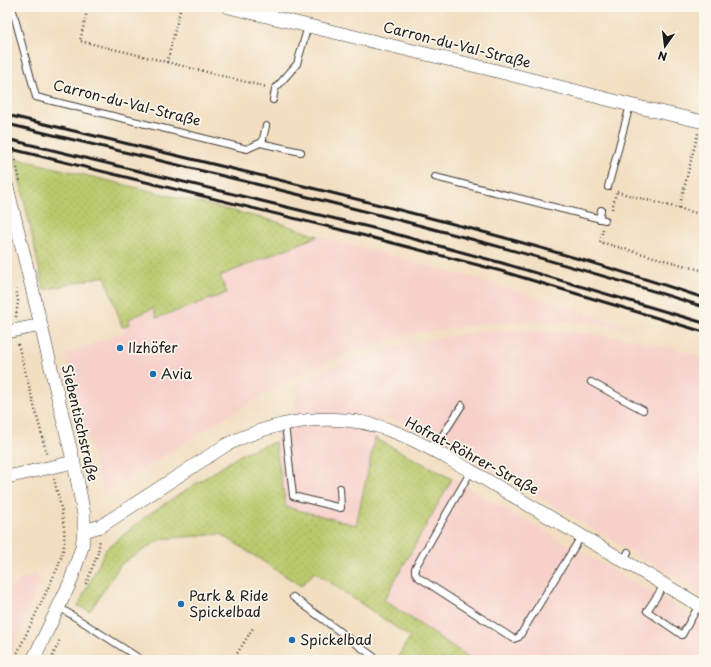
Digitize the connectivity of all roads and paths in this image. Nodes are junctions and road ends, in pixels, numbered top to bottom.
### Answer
1 (12, 7) edge
2 (88, 7) edge
3 (181, 7) edge
4 (229, 7) edge
5 (308, 26) junction
6 (167, 62) junction
7 (275, 89) junction
8 (273, 100) dead end
9 (630, 105) junction
10 (703, 122) edge
11 (266, 126) dead end
12 (262, 143) junction
13 (301, 152) dead end
14 (435, 177) dead end
15 (7, 187) edge
16 (608, 187) dead end
17 (617, 192) dead end
18 (679, 208) junction
19 (601, 210) dead end
20 (704, 215) edge
21 (602, 220) junction
22 (704, 271) edge
23 (16, 284) dead end
24 (41, 325) junction
25 (11, 331) edge
26 (591, 382) dead end
27 (462, 405) dead end
28 (643, 410) dead end
29 (285, 424) junction
30 (439, 441) dead end
31 (74, 462) junction
32 (50, 467) junction
33 (471, 471) junction
34 (7, 477) edge
35 (340, 488) dead end
36 (84, 532) junction
37 (582, 535) junction
38 (665, 584) junction
39 (293, 597) dead end
40 (59, 607) junction
41 (702, 607) edge
42 (253, 628) dead end
43 (14, 660) edge
44 (34, 660) edge
45 (142, 660) edge
46 (233, 660) edge
47 (378, 660) edge

1 - 12 lane, Carron-du-Val-Straße
2 - 6 path
3 - 6 path
4 - 5 street, Carron-du-Val-Straße
5 - 7 lane
5 - 9 street, Carron-du-Val-Straße
6 - 7 path
7 - 8 lane
9 - 10 street, Carron-du-Val-Straße
9 - 16 lane
10 - 18 path
11 - 12 lane
12 - 13 lane, Carron-du-Val-Straße
14 - 21 lane
15 - 24 street, Siebentischstraße
17 - 18 path
18 - 20 path
19 - 21 lane
21 - 22 path
23 - 25 path
24 - 25 street
24 - 31 street, Siebentischstraße
25 - 32 path
26 - 28 lane
27 - 30 lane
29 - 33 street, Hofrat-Röhrer-Straße
29 - 35 lane
29 - 36 street, Hofrat-Röhrer-Straße
31 - 32 street
31 - 36 street, Siebentischstraße
32 - 34 street
32 - 43 path
33 - 37 street, Hofrat-Röhrer-Straße
33 - 37 lane
36 - 40 street, Siebentischstraße
37 - 38 street, Hofrat-Röhrer-Straße
38 - 41 street, Hofrat-Röhrer-Straße
38 - 41 lane
39 - 47 lane
40 - 44 street, Siebentischstraße
40 - 45 lane
42 - 46 path

